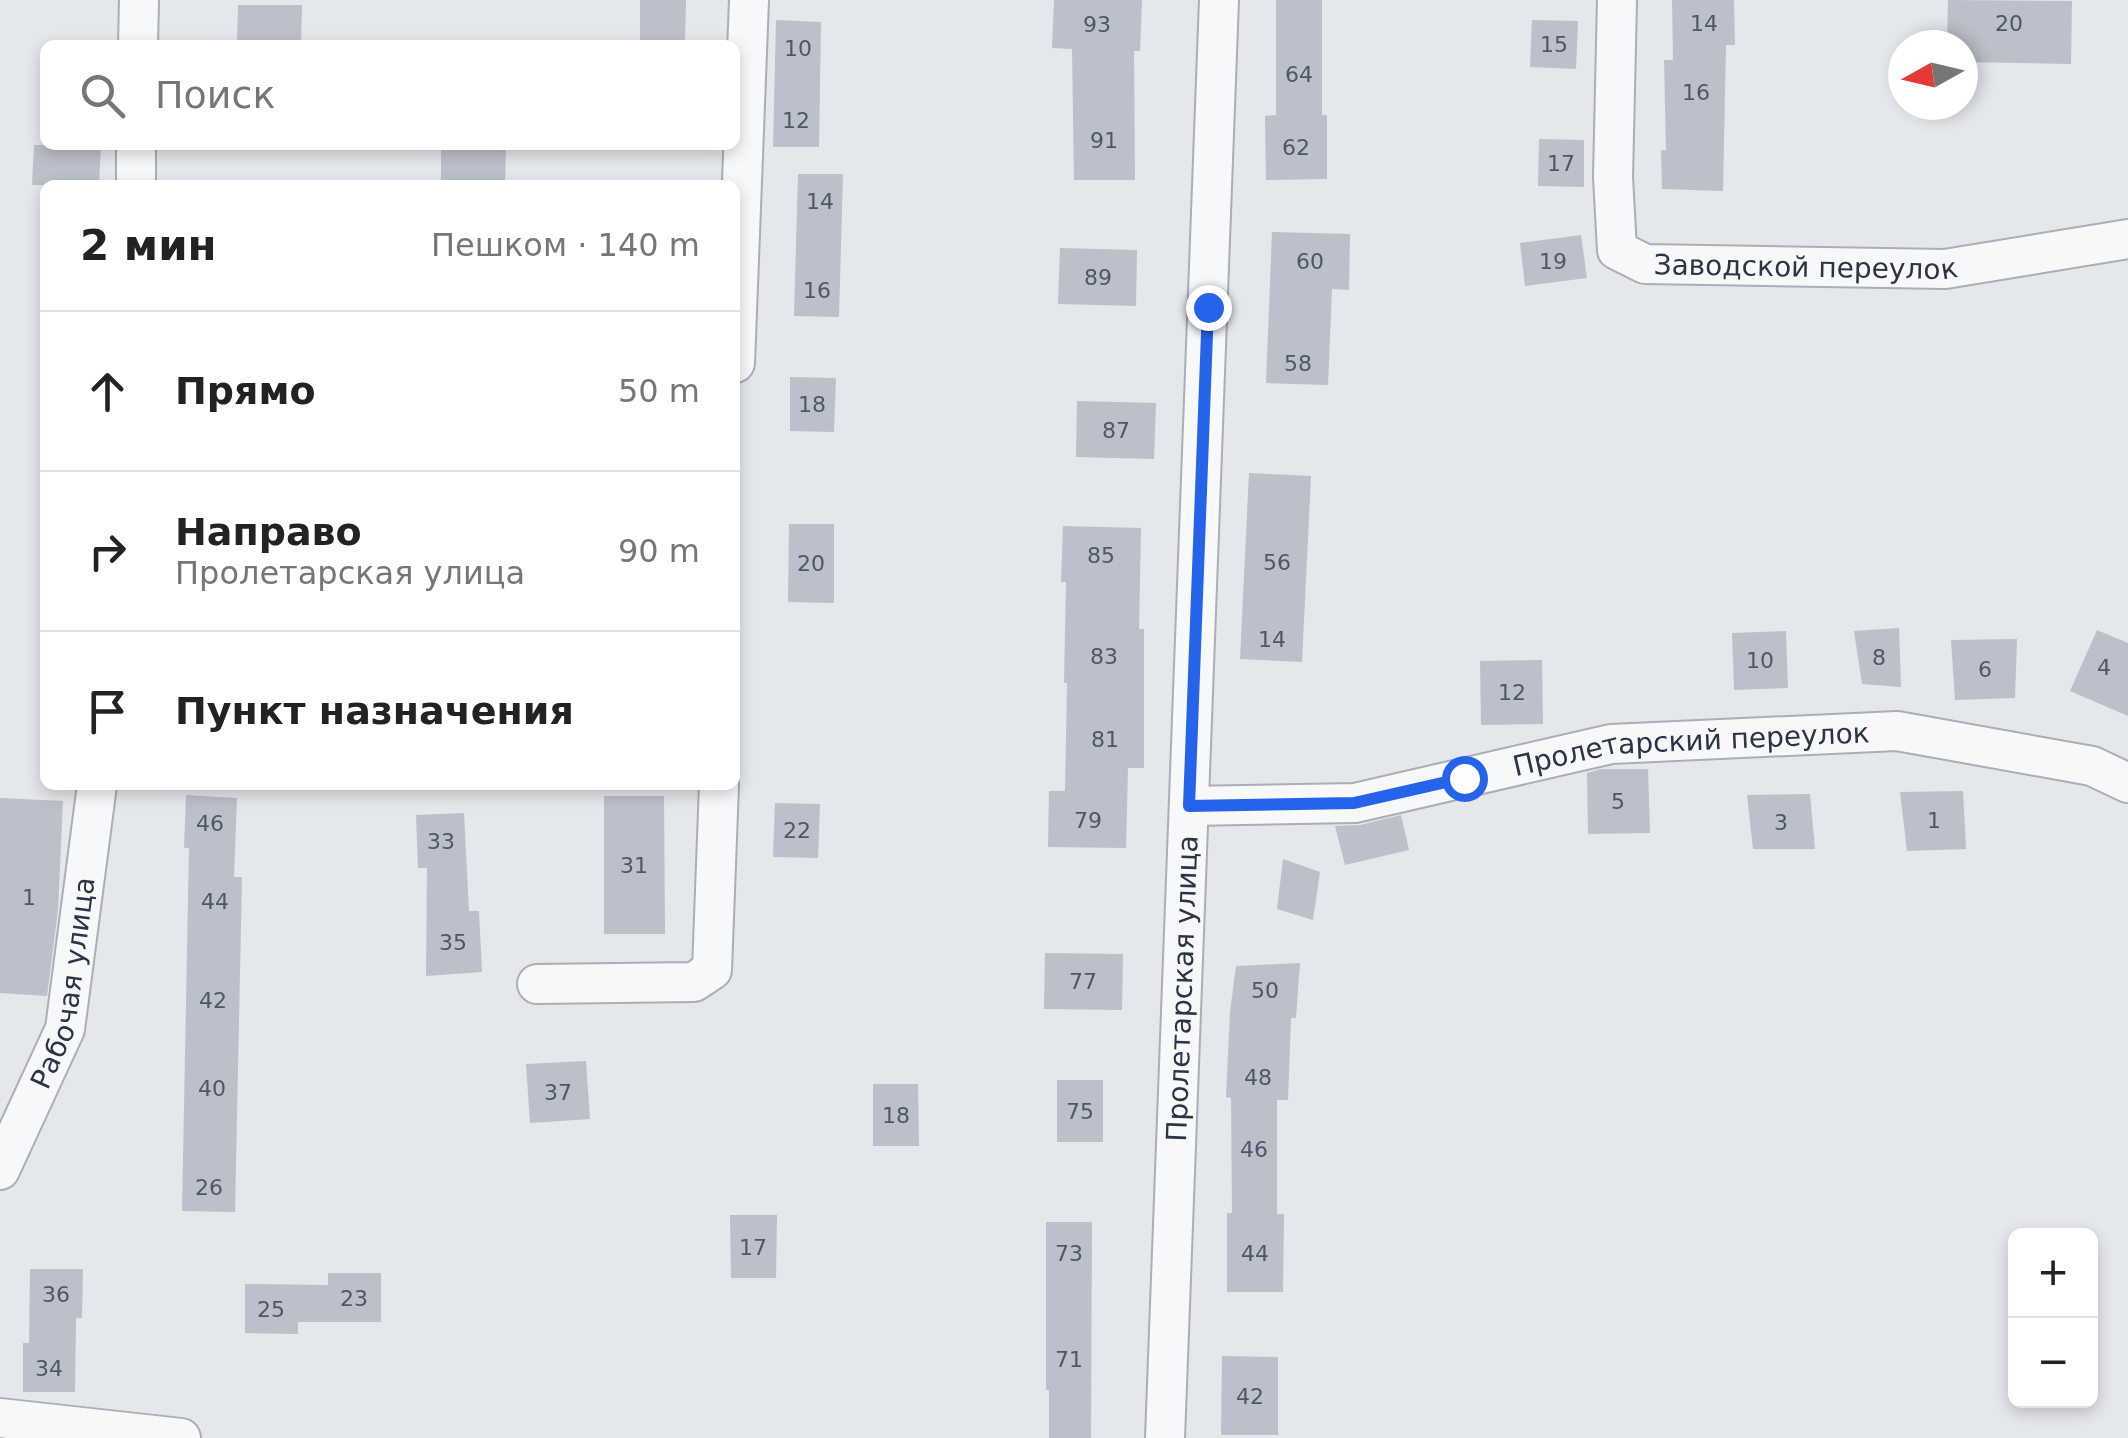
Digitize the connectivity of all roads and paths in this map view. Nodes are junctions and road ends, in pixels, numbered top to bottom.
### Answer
1 (139, 0) edge
2 (749, 0) edge
3 (1219, 0) edge
4 (1617, 0) edge
5 (138, 40) edge
6 (136, 150) edge
7 (136, 180) edge
8 (740, 233) edge
9 (2128, 239) edge
10 (2128, 783) edge
11 (97, 790) edge
12 (719, 790) edge
13 (1189, 806) junction
14 (537, 984) dead end
15 (0, 1170) edge
16 (0, 1418) edge
17 (181, 1438) edge
18 (1165, 1438) edge

1 - 5 street
2 - 8 street
3 - 13 street, Пролетарская улица
4 - 9 street, Заводской переулок
6 - 7 street
10 - 13 street, Пролетарский переулок
11 - 15 street, Рабочая улица
12 - 14 street
13 - 18 street, Пролетарская улица
16 - 17 street

